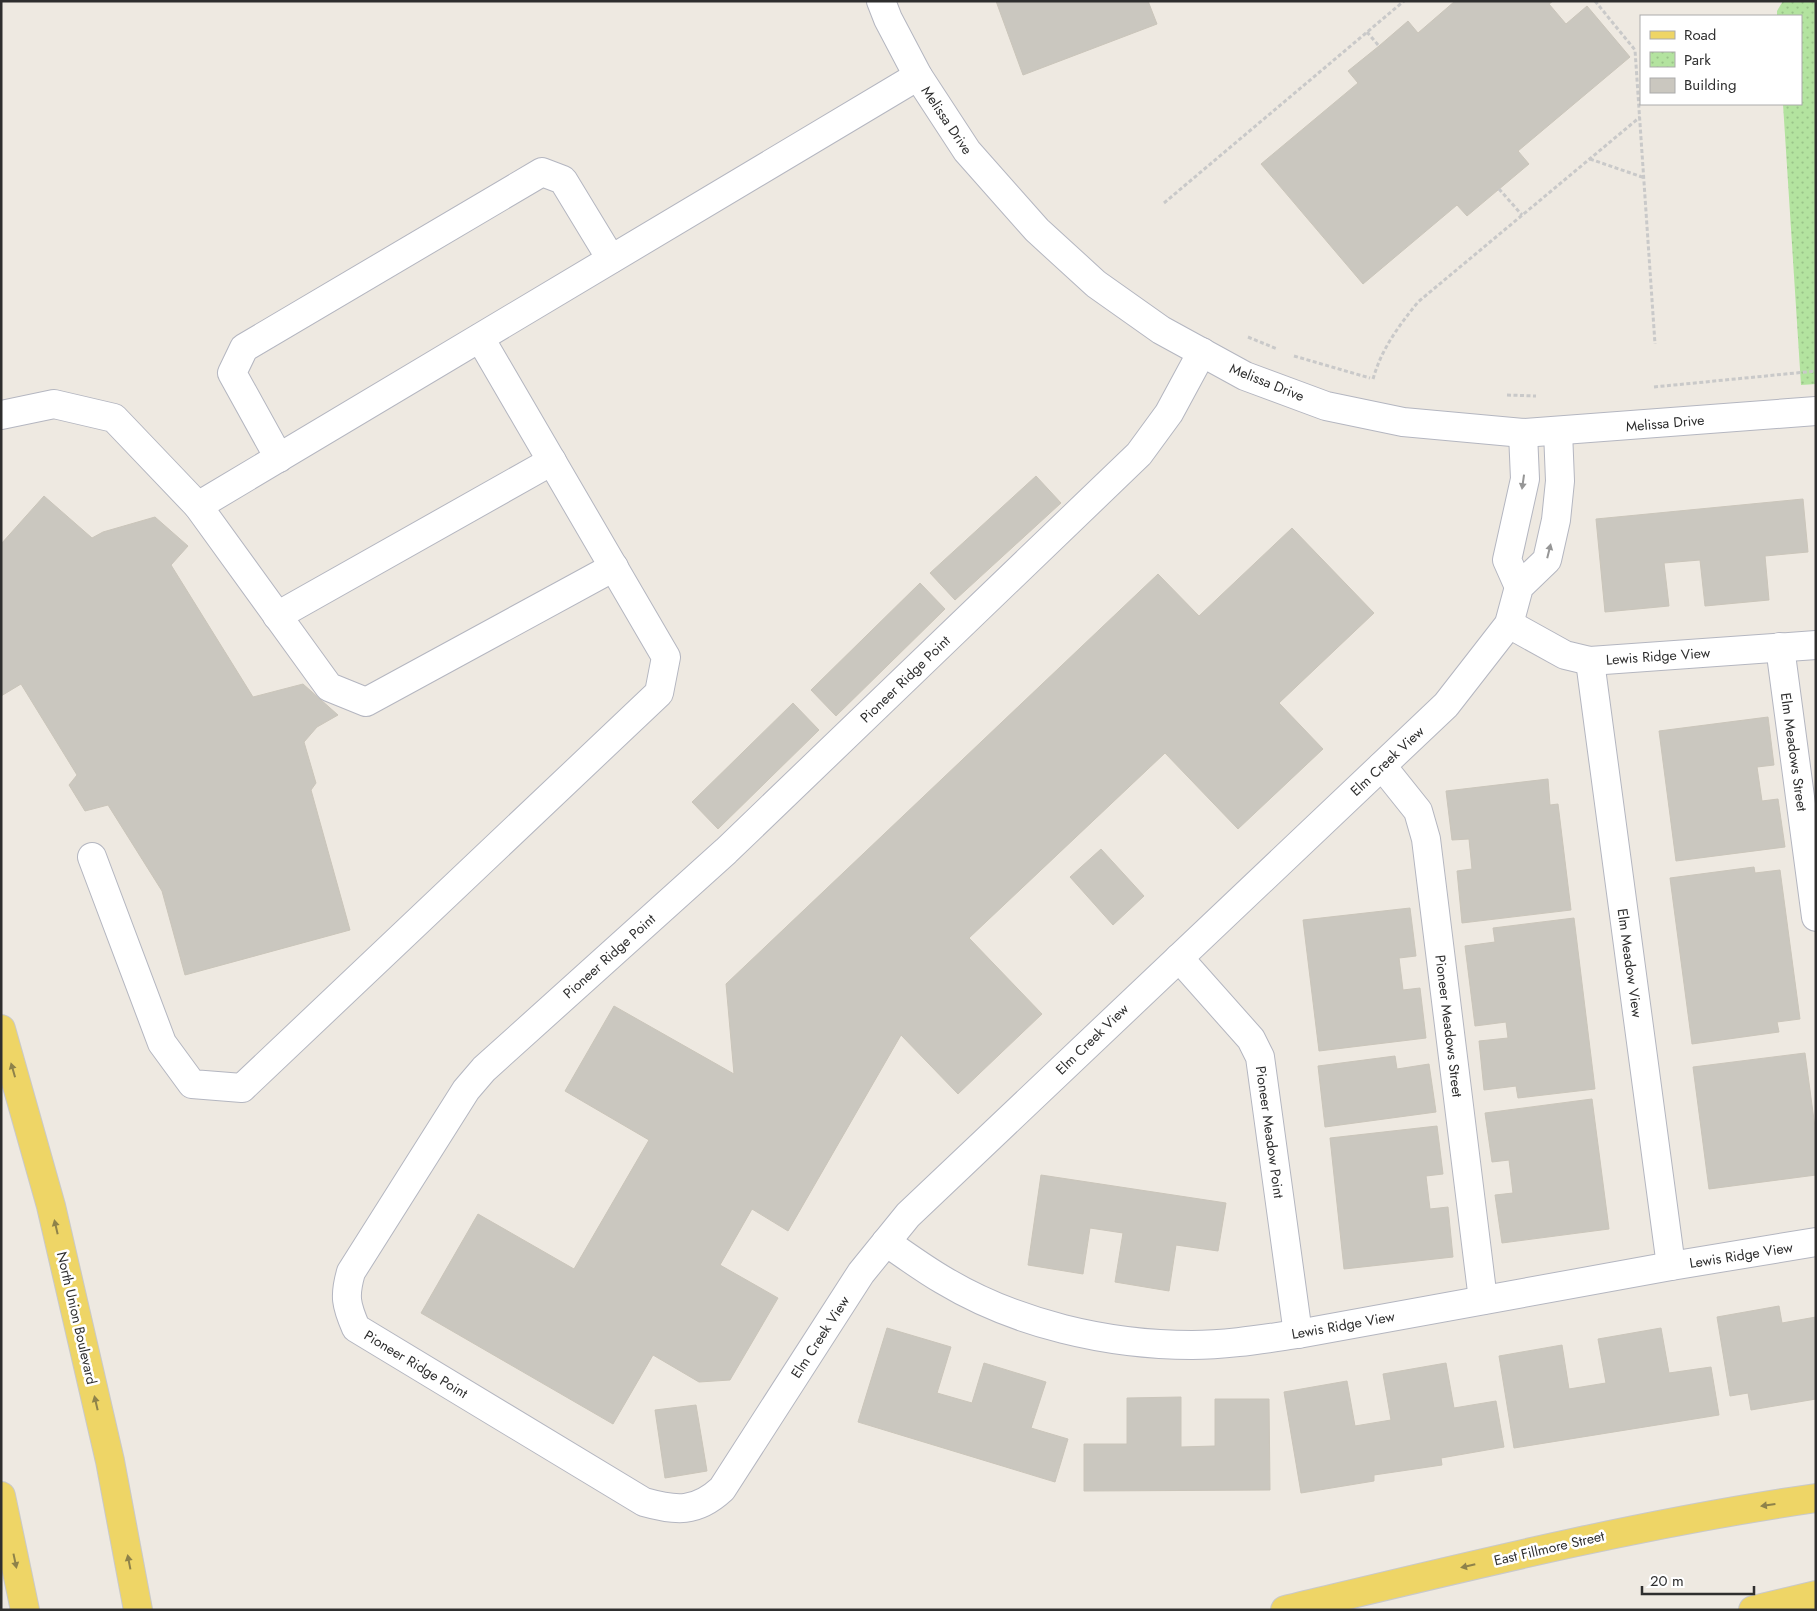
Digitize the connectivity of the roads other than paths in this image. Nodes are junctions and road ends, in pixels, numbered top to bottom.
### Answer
1 (882, 1) edge
2 (918, 76) junction
3 (611, 259) junction
4 (480, 338) junction
5 (1202, 352) junction
6 (1816, 411) edge
7 (1, 415) edge
8 (1558, 431) junction
9 (1523, 433) junction
10 (279, 458) junction
11 (552, 461) junction
12 (198, 506) junction
13 (614, 567) junction
14 (1519, 587) junction
15 (277, 616) junction
16 (1509, 624) junction
17 (1816, 645) edge
18 (1780, 648) junction
19 (1590, 661) junction
20 (1382, 766) junction
21 (92, 857) dead end
22 (1816, 917) edge
23 (1179, 958) junction
24 (1, 1029) edge
25 (886, 1242) junction
26 (1816, 1242) edge
27 (1671, 1266) junction
28 (1483, 1300) junction
29 (1298, 1334) junction
30 (1, 1496) edge
31 (1816, 1498) edge
32 (687, 1508) joint
33 (1808, 1599) edge
34 (25, 1610) edge
35 (138, 1610) edge
36 (1285, 1610) edge
37 (1753, 1610) edge

1 - 2 street, Melissa Drive
2 - 3 street
2 - 5 street, Melissa Drive
3 - 4 street
3 - 10 street
4 - 10 street
4 - 11 street
5 - 9 street, Melissa Drive
5 - 32 street, Pioneer Ridge Point
6 - 8 street, Melissa Drive
7 - 12 street
8 - 9 street, Melissa Drive
14 -> 8 street
9 -> 14 street
10 - 12 street
11 - 13 street
11 - 15 street
12 - 15 street
13 - 15 street
13 - 21 street
14 - 16 street, Elm Creek View
16 - 19 street, Lewis Ridge View
16 - 20 street, Elm Creek View
17 - 18 street, Lewis Ridge View
18 - 19 street, Lewis Ridge View
18 - 22 street, Elm Meadows Street
19 - 27 street, Elm Meadow View
20 - 23 street, Elm Creek View
20 - 28 street, Pioneer Meadows Street
23 - 25 street, Elm Creek View
23 - 29 street, Pioneer Meadow Point
35 -> 24 main road, North Union Boulevard
25 - 29 street, Lewis Ridge View
25 - 32 street, Elm Creek View
26 - 27 street, Lewis Ridge View
27 - 28 street, Lewis Ridge View
28 - 29 street, Lewis Ridge View
30 -> 34 main road
31 -> 36 main road, East Fillmore Street
33 - 37 main road

